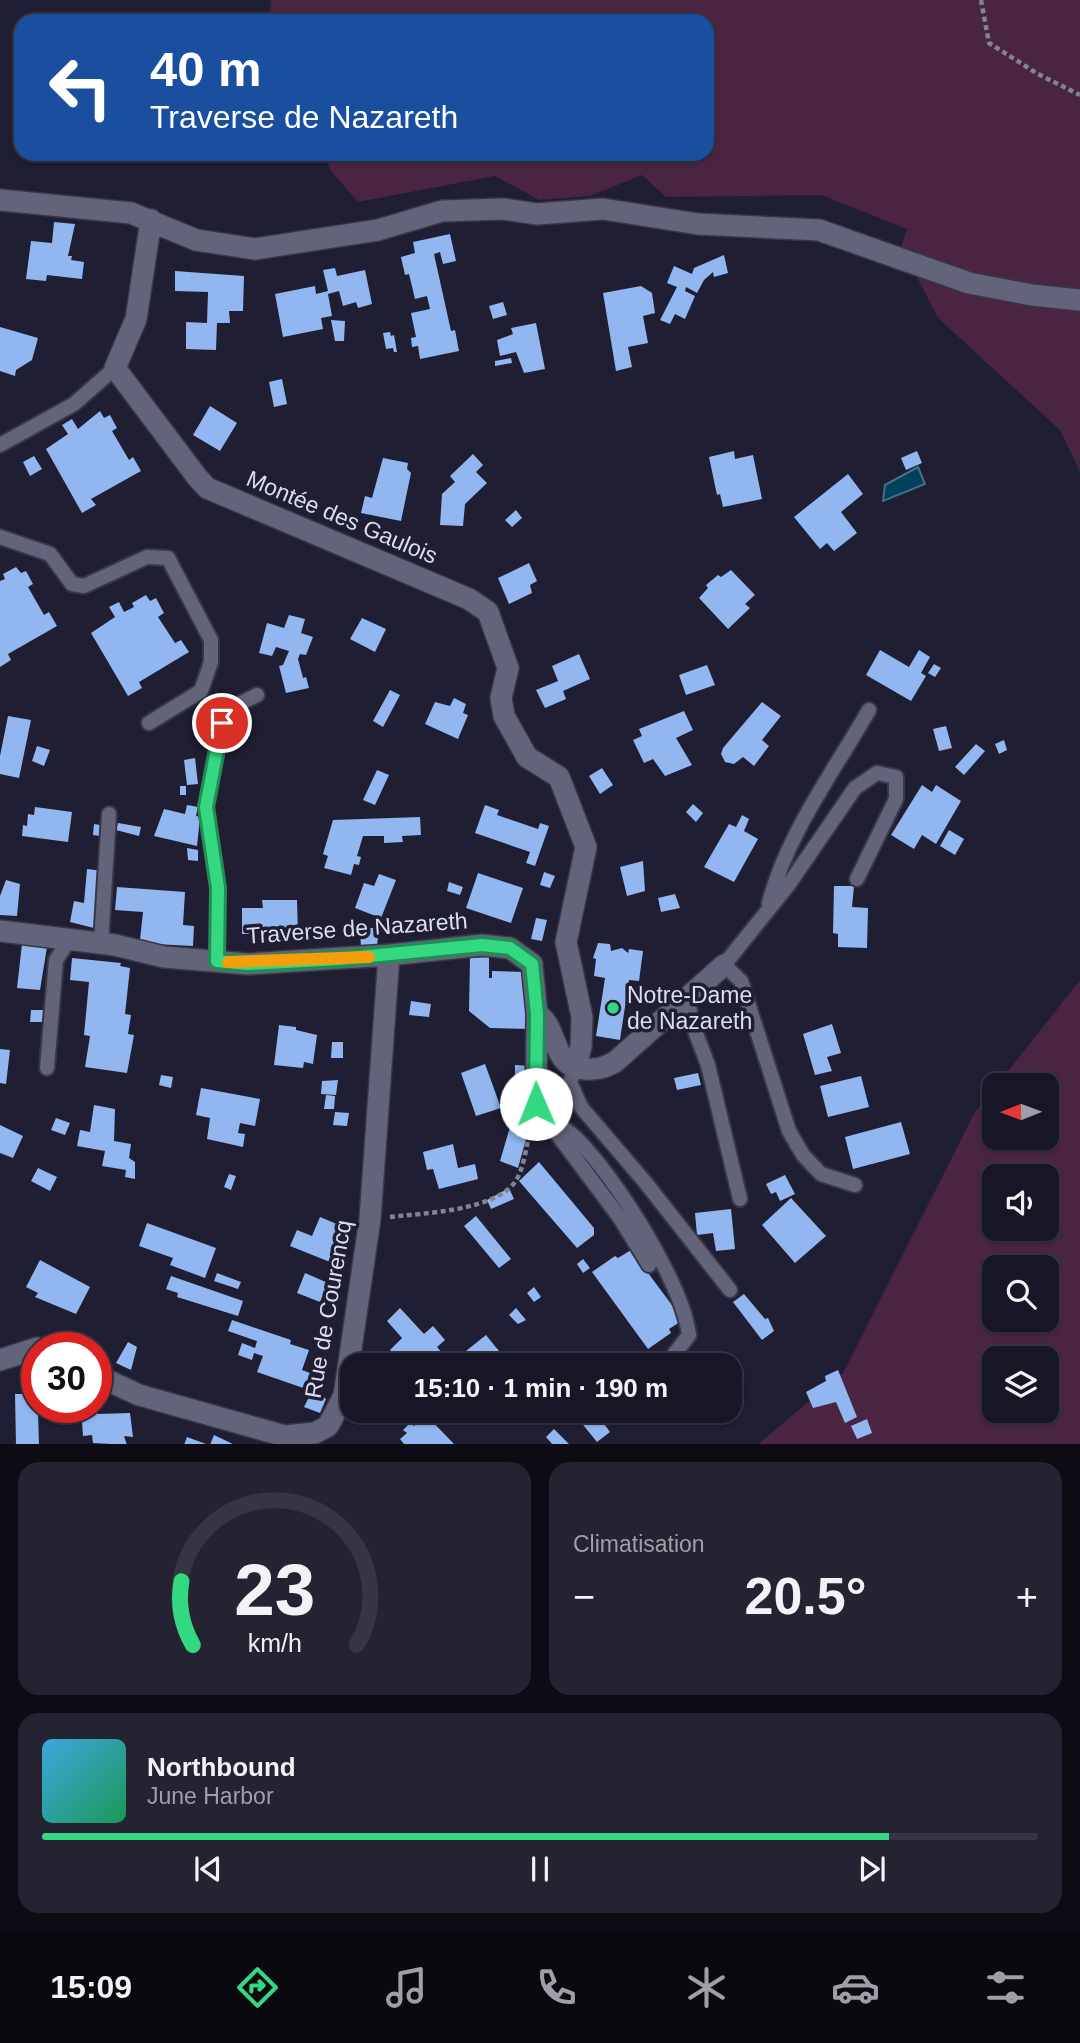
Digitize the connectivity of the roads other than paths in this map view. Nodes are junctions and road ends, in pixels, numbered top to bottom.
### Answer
1 (0, 200) edge
2 (150, 220) junction
3 (1080, 300) edge
4 (115, 368) junction
5 (0, 445) edge
6 (0, 537) edge
7 (257, 695) dead end
8 (869, 710) dead end
9 (149, 723) dead end
10 (110, 814) dead end
11 (858, 879) dead end
12 (768, 908) junction
13 (0, 931) edge
14 (69, 940) junction
15 (101, 943) junction
16 (389, 955) junction
17 (217, 961) junction
18 (724, 965) junction
19 (688, 999) junction
20 (537, 1014) junction
21 (47, 1068) dead end
22 (575, 1068) junction
23 (540, 1109) junction
24 (855, 1185) dead end
25 (740, 1199) dead end
26 (649, 1265) dead end
27 (730, 1290) dead end
28 (21, 1353) edge
29 (675, 1353) edge
30 (0, 1360) edge
31 (112, 1382) edge
32 (270, 1438) edge

1 - 2 street
2 - 3 street
2 - 4 street
4 - 5 lane
4 - 22 street, Montée des Gaulois
6 - 9 lane
7 - 17 lane
8 - 12 lane
10 - 15 lane
11 - 12 lane
12 - 18 lane
13 - 14 street, Traverse de Nazareth
14 - 15 street, Traverse de Nazareth
14 - 21 lane
15 - 17 street, Traverse de Nazareth
16 - 17 street, Traverse de Nazareth
16 - 20 street, Traverse de Nazareth
16 - 32 street, Rue de Courencq
18 - 19 street
18 - 24 lane
19 - 22 street
19 - 25 lane
20 - 22 street
20 - 23 street, Traverse de Nazareth
22 - 27 lane
23 - 26 lane
23 - 29 lane
28 - 30 street
31 - 32 street, Rue de Courencq

